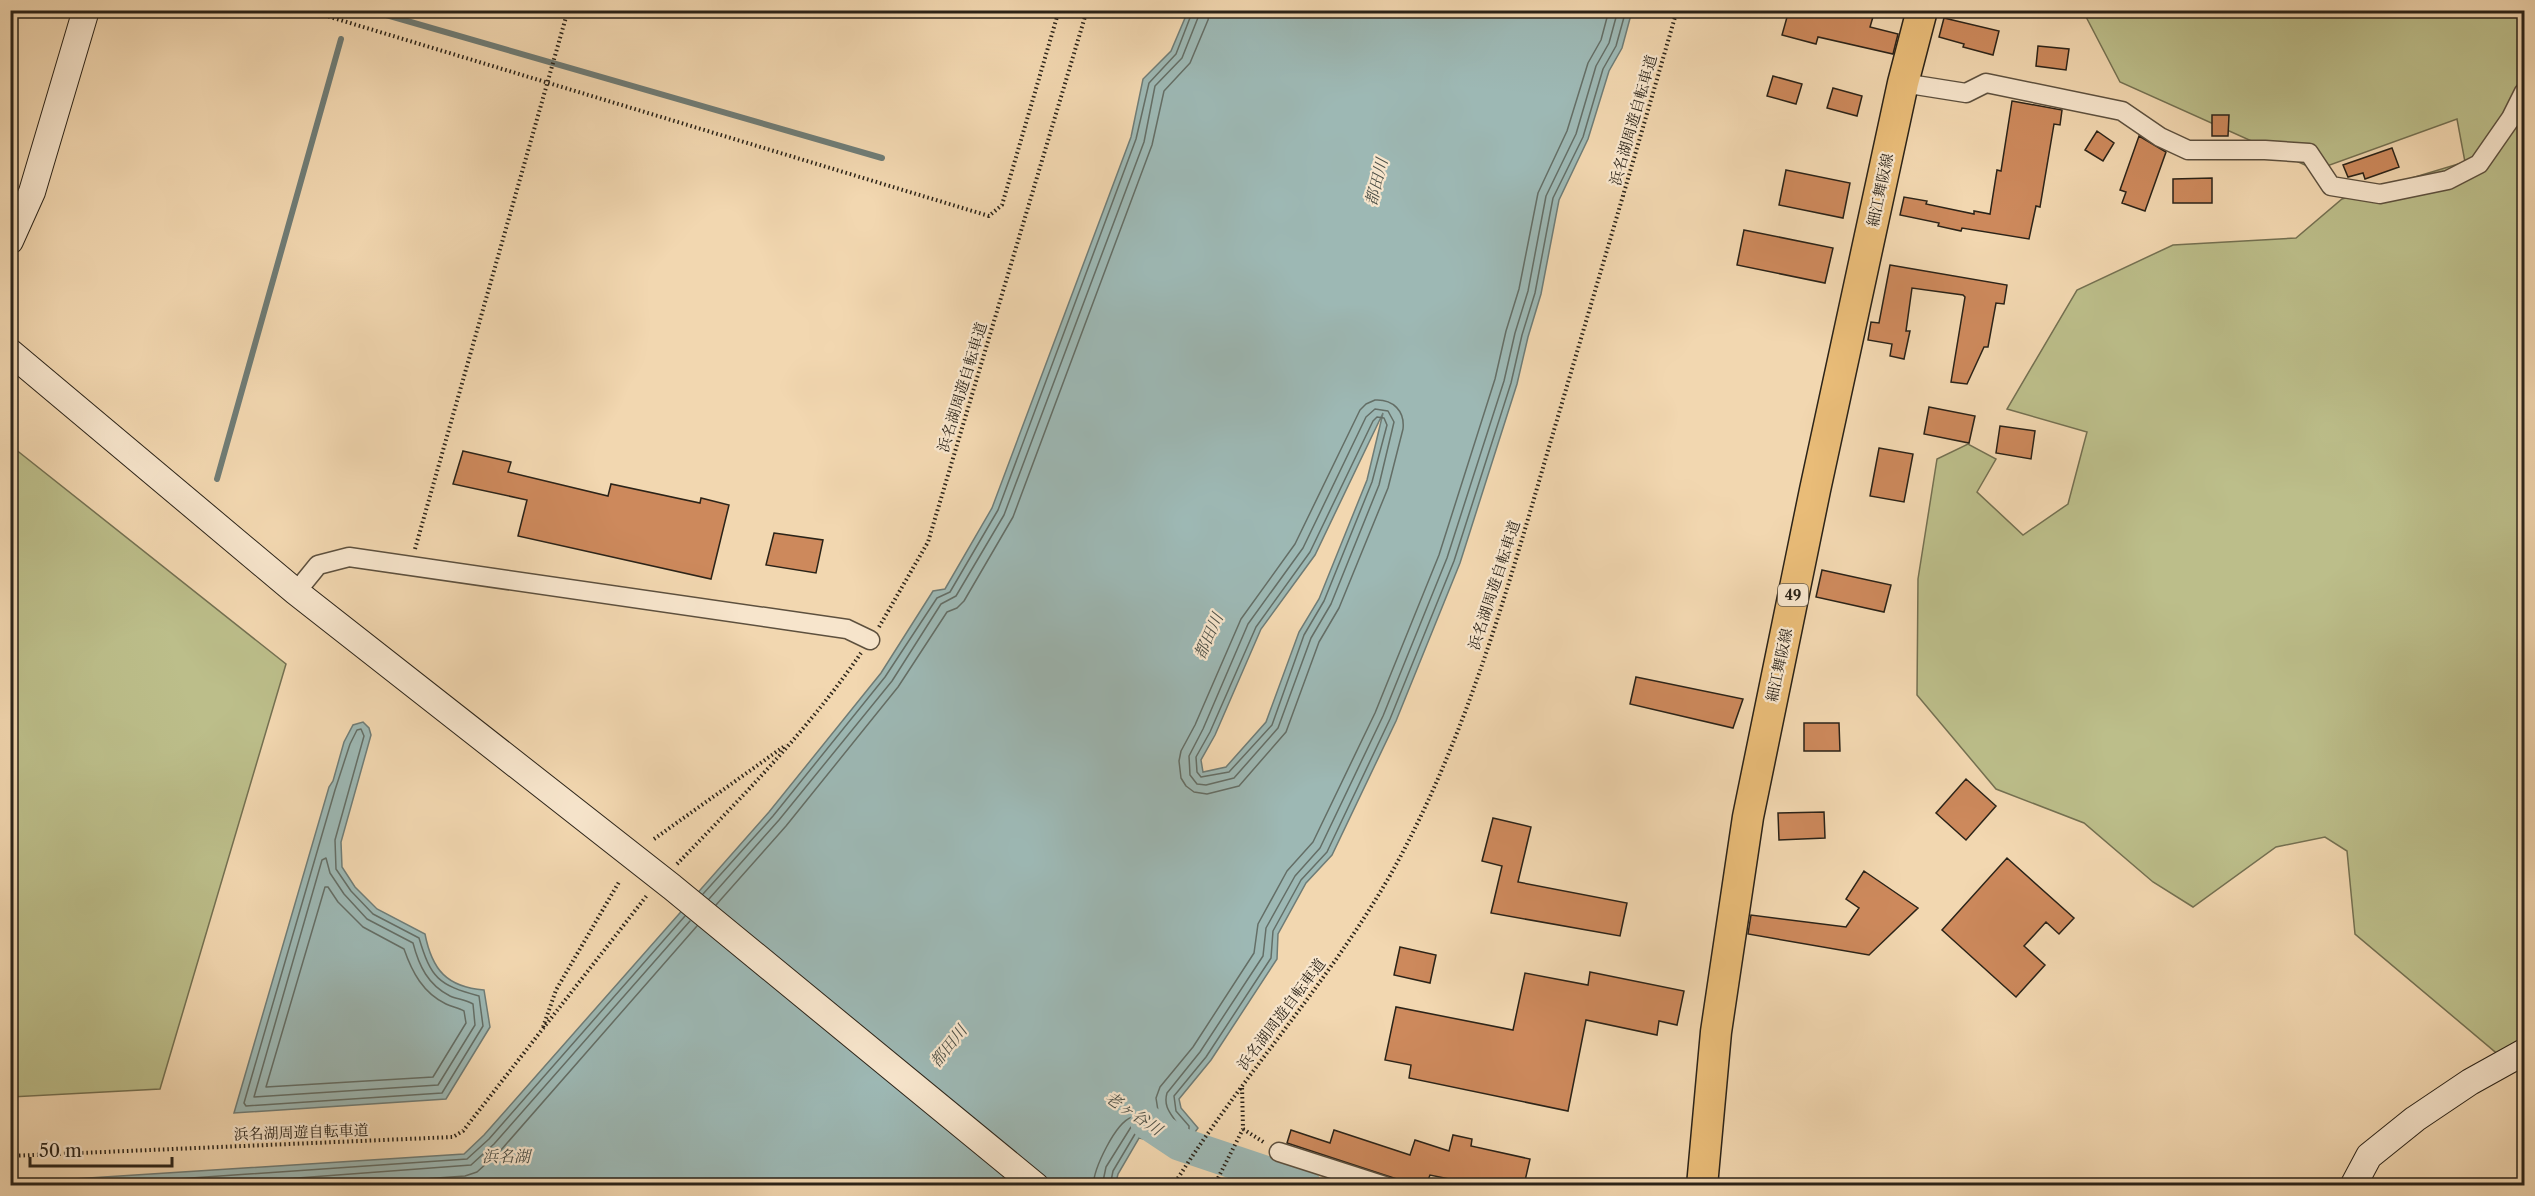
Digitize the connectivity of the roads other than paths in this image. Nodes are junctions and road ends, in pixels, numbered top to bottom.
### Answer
1 (86, 10) edge
2 (1922, 10) edge
3 (1903, 83) junction
4 (2524, 93) edge
5 (10, 241) edge
6 (10, 352) edge
7 (296, 592) junction
8 (870, 640) road end
9 (2524, 1052) edge
10 (1279, 1152) road end
11 (1036, 1185) edge
12 (1385, 1185) edge
13 (1702, 1185) edge
14 (2353, 1185) edge

1 - 5 street
2 - 3 main road, 細江舞阪線 / 49
3 - 4 street
3 - 13 main road, 細江舞阪線 / 49
6 - 7 street
7 - 8 street
7 - 11 street
9 - 14 street
10 - 12 street

